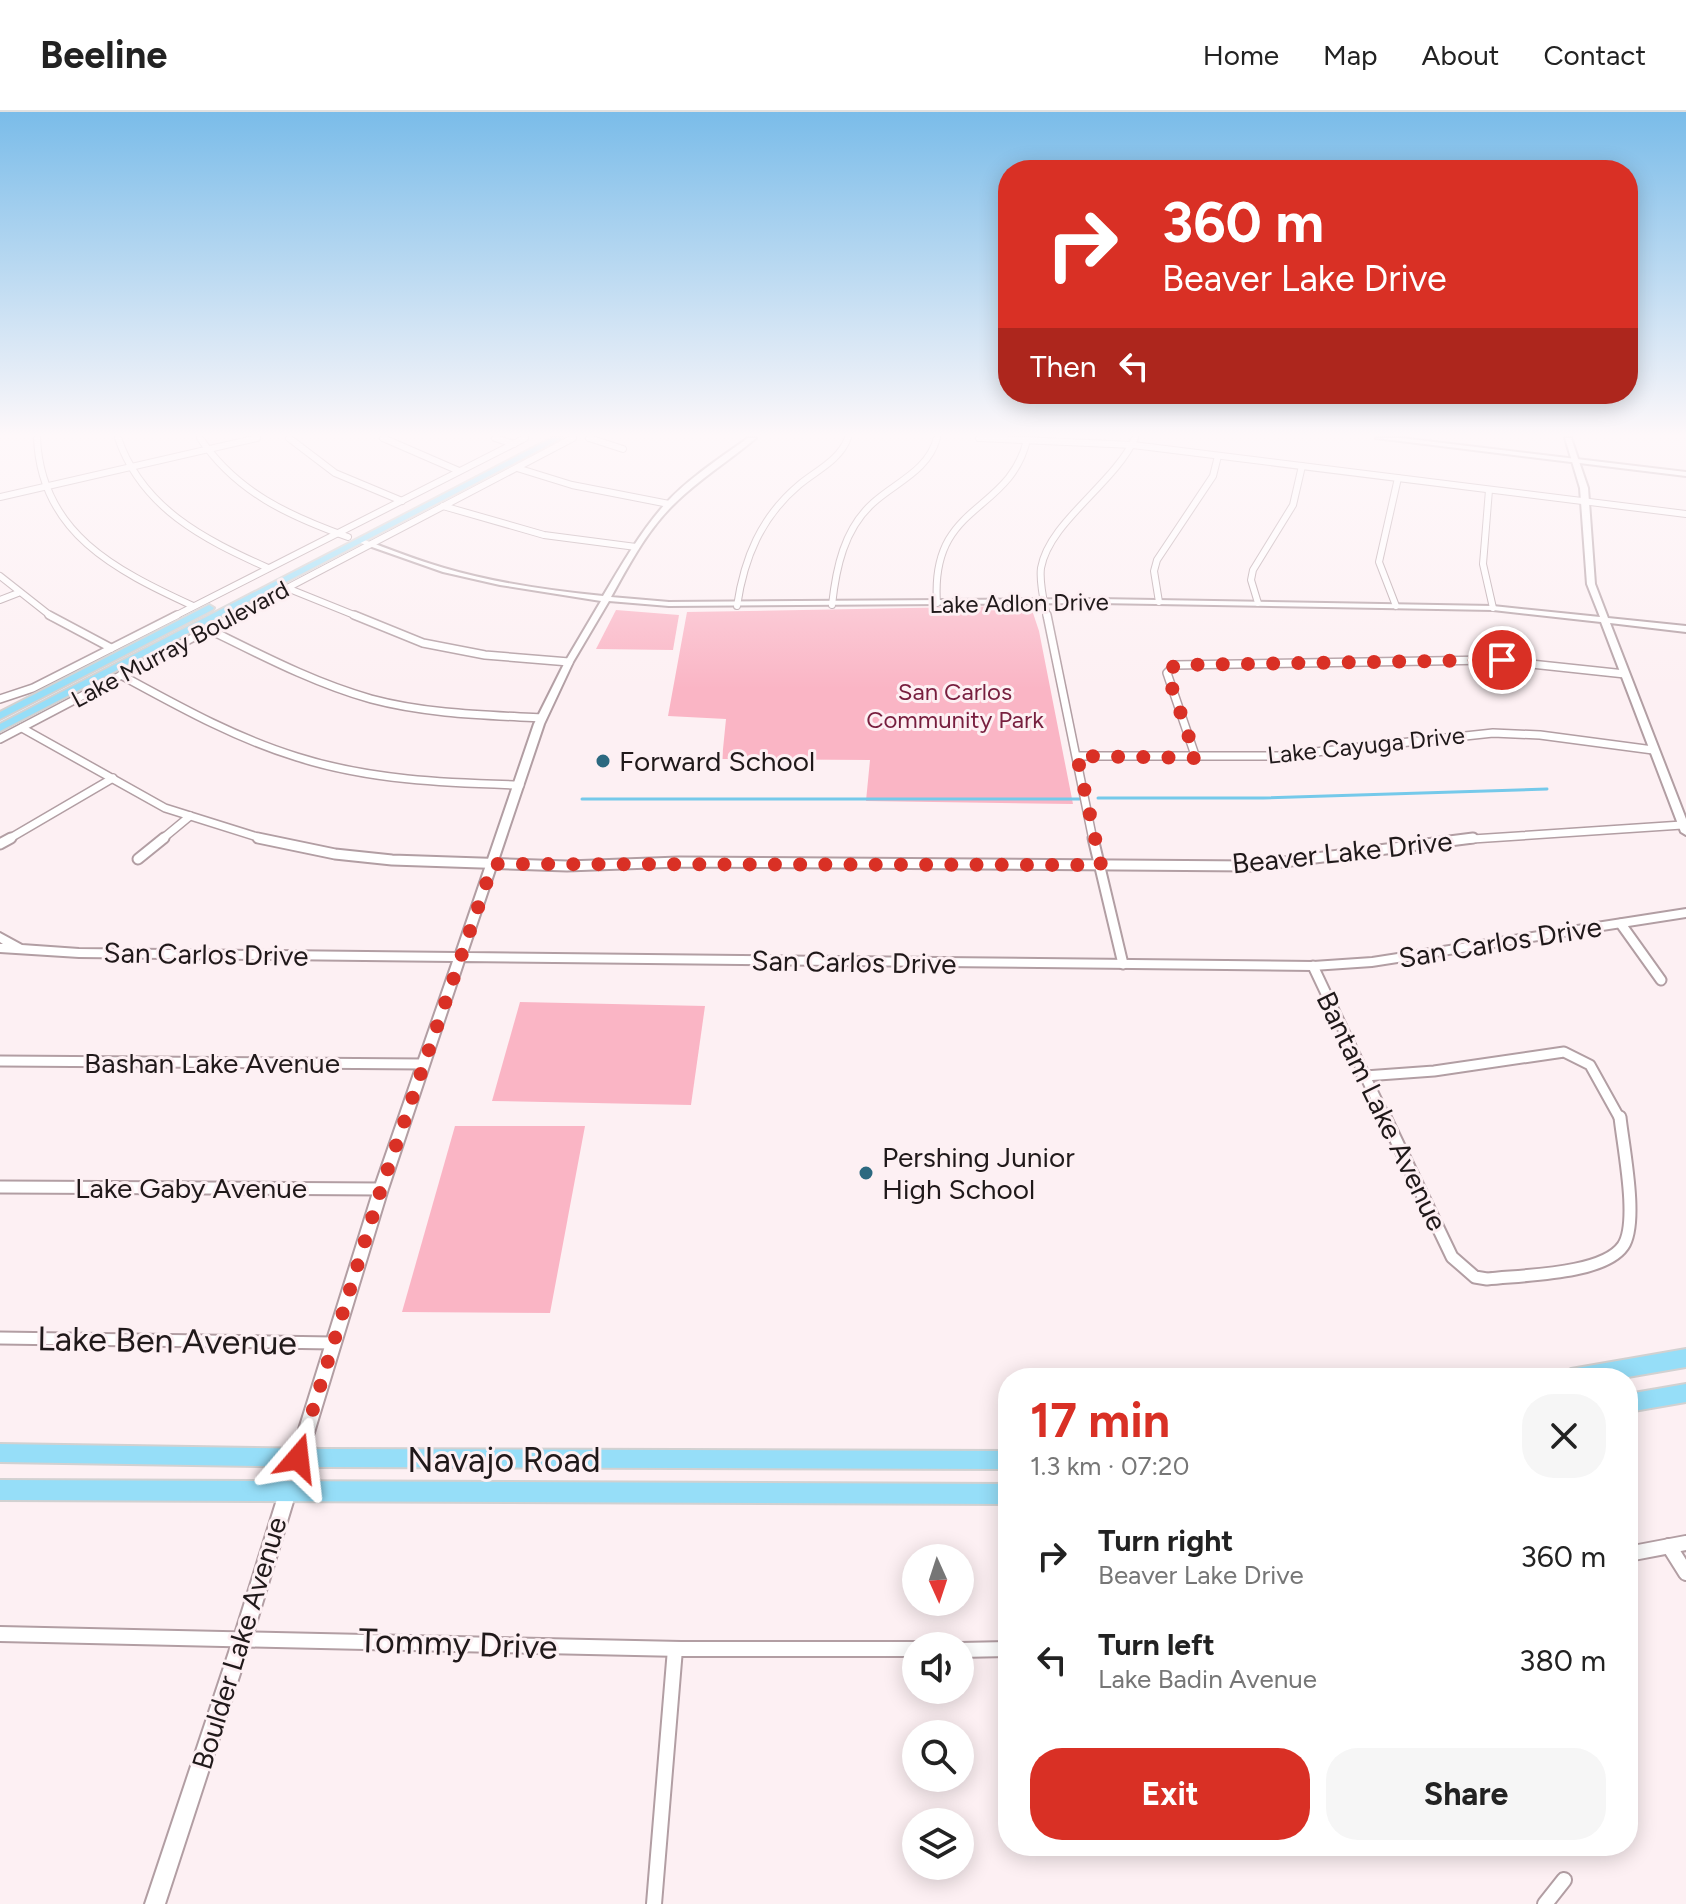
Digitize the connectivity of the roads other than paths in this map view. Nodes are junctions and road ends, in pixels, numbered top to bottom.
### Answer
1 (67, 522) edge
2 (182, 522) edge
3 (313, 522) edge
4 (366, 522) edge
5 (378, 522) edge
6 (403, 522) edge
7 (410, 522) edge
8 (497, 522) edge
9 (655, 522) edge
10 (765, 522) edge
11 (859, 522) edge
12 (961, 522) edge
13 (1070, 522) edge
14 (1183, 522) edge
15 (1283, 522) edge
16 (1388, 522) edge
17 (1486, 522) edge
18 (1586, 522) edge
19 (367, 527) junction
20 (342, 535) junction
21 (364, 543) junction
22 (636, 547) junction
23 (340, 551) junction
24 (268, 568) junction
25 (0, 576) edge
26 (287, 588) junction
27 (18, 593) junction
28 (607, 599) junction
29 (0, 600) edge
30 (1044, 602) junction
31 (1159, 602) junction
32 (937, 603) junction
33 (1258, 603) junction
34 (832, 605) junction
35 (193, 606) junction
36 (737, 606) junction
37 (1396, 606) junction
38 (1493, 608) junction
39 (1602, 619) junction
40 (208, 629) junction
41 (1686, 629) edge
42 (111, 648) junction
43 (569, 662) junction
44 (1625, 674) junction
45 (121, 675) junction
46 (0, 699) edge
47 (0, 716) edge
48 (542, 718) junction
49 (0, 728) edge
50 (22, 728) junction
51 (0, 739) edge
52 (1653, 750) junction
53 (1077, 756) junction
54 (1196, 758) junction
55 (113, 778) junction
56 (520, 785) junction
57 (190, 816) junction
58 (1684, 828) edge
59 (0, 844) edge
60 (138, 859) dead end
61 (493, 864) junction
62 (1101, 865) junction
63 (1686, 913) edge
64 (1621, 924) junction
65 (0, 937) edge
66 (0, 948) edge
67 (18, 948) junction
68 (459, 957) junction
69 (1123, 964) junction
70 (1313, 966) junction
71 (1661, 980) dead end
72 (0, 1061) edge
73 (424, 1064) junction
74 (1362, 1076) junction
75 (0, 1187) edge
76 (381, 1189) junction
77 (0, 1338) edge
78 (333, 1343) junction
79 (1686, 1358) edge
80 (1628, 1368) edge
81 (1686, 1393) edge
82 (1638, 1401) edge
83 (0, 1453) edge
84 (298, 1458) junction
85 (998, 1460) edge
86 (0, 1490) edge
87 (286, 1494) junction
88 (998, 1494) edge
89 (1686, 1543) edge
90 (1669, 1546) junction
91 (1638, 1552) edge
92 (1686, 1573) edge
93 (0, 1634) edge
94 (243, 1637) junction
95 (675, 1649) junction
96 (902, 1649) edge
97 (998, 1649) edge
98 (974, 1650) edge
99 (1564, 1880) dead end
100 (155, 1904) edge
101 (654, 1904) edge
102 (1545, 1904) edge

1 - 35 street
2 - 24 street
3 - 20 street
4 - 20 street, Lake Murray Boulevard
5 - 19 main road, Lake Murray Boulevard
6 - 21 main road, Lake Murray Boulevard
7 - 21 street, Lake Murray Boulevard
8 - 22 street
9 - 22 street, Boulder Lake Avenue
10 - 36 street
11 - 34 street
12 - 32 street
13 - 30 street
14 - 31 street
15 - 33 street
16 - 37 street
17 - 38 street
18 - 39 street
19 - 20 main road, Lake Murray Boulevard
19 - 21 main road
20 - 23 main road
20 - 24 street, Lake Murray Boulevard
20 - 47 main road, Lake Murray Boulevard
21 - 23 main road, Lake Murray Boulevard
21 - 26 street, Lake Murray Boulevard
21 - 28 street, Lake Adlon Drive
22 - 28 street, Boulder Lake Avenue
23 - 49 main road, Lake Murray Boulevard
24 - 35 street, Lake Murray Boulevard
25 - 27 street
26 - 40 street, Lake Murray Boulevard
26 - 43 street
27 - 29 street
27 - 42 street
28 - 36 street, Lake Adlon Drive
28 - 43 street, Boulder Lake Avenue
30 - 31 street, Lake Adlon Drive
30 - 32 street, Lake Adlon Drive
30 - 53 street
31 - 33 street, Lake Adlon Drive
32 - 34 street, Lake Adlon Drive
33 - 37 street, Lake Adlon Drive
34 - 36 street, Lake Adlon Drive
35 - 42 street, Lake Murray Boulevard
37 - 38 street, Lake Adlon Drive
38 - 39 street, Lake Adlon Drive
39 - 41 street, Lake Adlon Drive
39 - 44 street
40 - 45 street, Lake Murray Boulevard
40 - 48 street
42 - 46 street, Lake Murray Boulevard
43 - 48 street, Boulder Lake Avenue
44 - 52 street
44 - 54 street
45 - 50 street, Lake Murray Boulevard
45 - 56 street
48 - 56 street, Boulder Lake Avenue
50 - 51 street, Lake Murray Boulevard
50 - 55 street, Beaver Lake Drive
52 - 54 street, Lake Cayuga Drive
52 - 58 street
53 - 54 street, Lake Cayuga Drive
53 - 62 street
55 - 57 street, Beaver Lake Drive
55 - 59 street
56 - 61 street, Boulder Lake Avenue
57 - 60 street
57 - 61 street, Beaver Lake Drive
58 - 62 street, Beaver Lake Drive
61 - 62 street, Beaver Lake Drive
61 - 68 street, Boulder Lake Avenue
62 - 69 street
63 - 64 street, San Carlos Drive
64 - 70 street, San Carlos Drive
64 - 71 street
65 - 67 street, San Carlos Drive
66 - 67 street, San Carlos Drive
67 - 68 street, San Carlos Drive
68 - 69 street, San Carlos Drive
68 - 73 street, Boulder Lake Avenue
69 - 70 street, San Carlos Drive
70 - 74 street, Bantam Lake Avenue
72 - 73 street, Bashan Lake Avenue
73 - 76 street, Boulder Lake Avenue
74 - 74 street, Bantam Lake Avenue
75 - 76 street, Lake Gaby Avenue
76 - 78 street, Boulder Lake Avenue
77 - 78 street, Lake Ben Avenue
78 - 84 street, Boulder Lake Avenue
79 - 80 main road
81 - 82 main road
83 - 84 main road, Navajo Road
84 - 85 main road, Navajo Road
84 - 87 street, Boulder Lake Avenue
86 - 87 main road, Navajo Road
87 - 88 main road, Navajo Road
87 - 94 street, Boulder Lake Avenue
89 - 90 street
90 - 91 street
90 - 92 street
93 - 94 street, Tommy Drive
94 - 95 street, Tommy Drive
94 - 100 street, Boulder Lake Avenue
95 - 96 street, Tommy Drive
95 - 101 street
97 - 98 street
99 - 102 street

